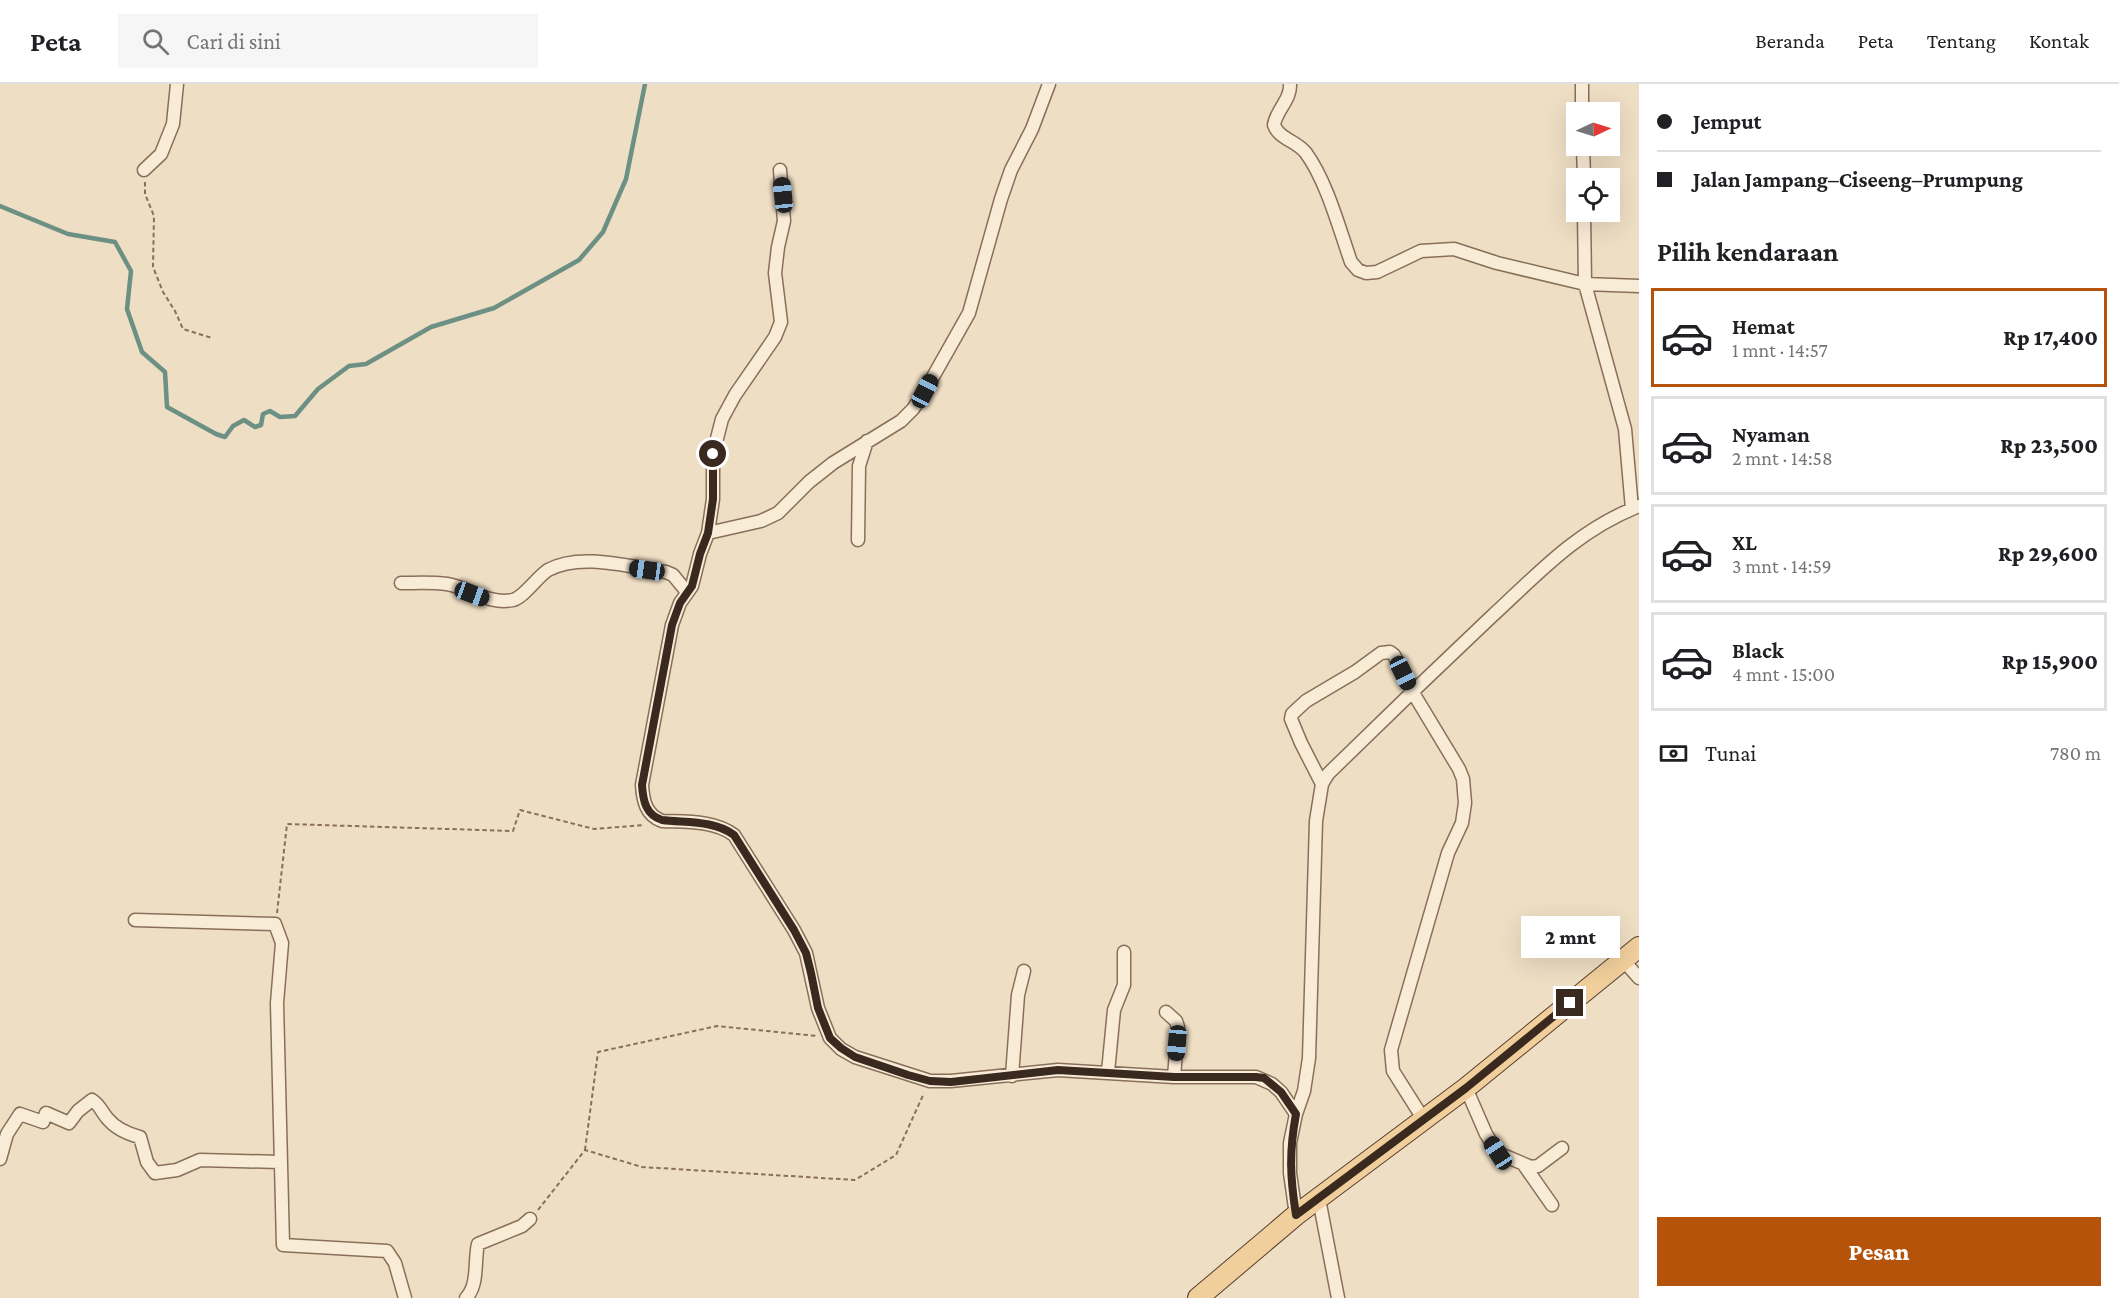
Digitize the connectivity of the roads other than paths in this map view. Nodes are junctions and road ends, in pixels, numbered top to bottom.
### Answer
1 (177, 84) edge
2 (1049, 84) edge
3 (1290, 84) edge
4 (1582, 84) edge
5 (1582, 102) edge
6 (144, 170) road end
7 (780, 170) dead end
8 (1584, 222) edge
9 (1586, 284) junction
10 (1639, 286) edge
11 (867, 441) junction
12 (1636, 507) edge
13 (708, 533) junction
14 (858, 540) dead end
15 (401, 583) dead end
16 (687, 592) junction
17 (1412, 691) junction
18 (1322, 784) junction
19 (135, 920) dead end
20 (1639, 947) edge
21 (1124, 952) dead end
22 (1623, 960) junction
23 (1024, 971) dead end
24 (1639, 978) edge
25 (1166, 1012) dead end
26 (1108, 1072) junction
27 (1012, 1076) junction
28 (1174, 1077) junction
29 (1466, 1088) junction
30 (1296, 1114) junction
31 (1424, 1120) junction
32 (1562, 1148) dead end
33 (0, 1159) edge
34 (280, 1162) junction
35 (1524, 1165) junction
36 (1319, 1199) junction
37 (1552, 1205) dead end
38 (1296, 1215) junction
39 (530, 1219) road end
40 (405, 1298) edge
41 (466, 1298) edge
42 (1198, 1298) edge
43 (1338, 1298) edge

1 - 6 street
2 - 11 street
3 - 9 street
4 - 5 street
7 - 13 street
8 - 9 street
9 - 10 street
9 - 12 street
11 - 13 street
11 - 14 street
12 - 17 street
13 - 16 street
15 - 16 street
16 - 27 street
17 - 18 street
17 - 18 street
17 - 31 street
18 - 30 street
19 - 34 street
20 - 22 main road
21 - 26 street
22 - 24 street
22 - 29 main road
23 - 27 street
25 - 28 street
26 - 27 street
26 - 28 street
28 - 30 street
29 - 31 main road
29 - 35 street
30 - 38 street
31 - 36 main road
32 - 35 street
33 - 34 street
34 - 40 street
35 - 37 street
36 - 38 main road
36 - 43 street
38 - 42 main road
39 - 41 street

